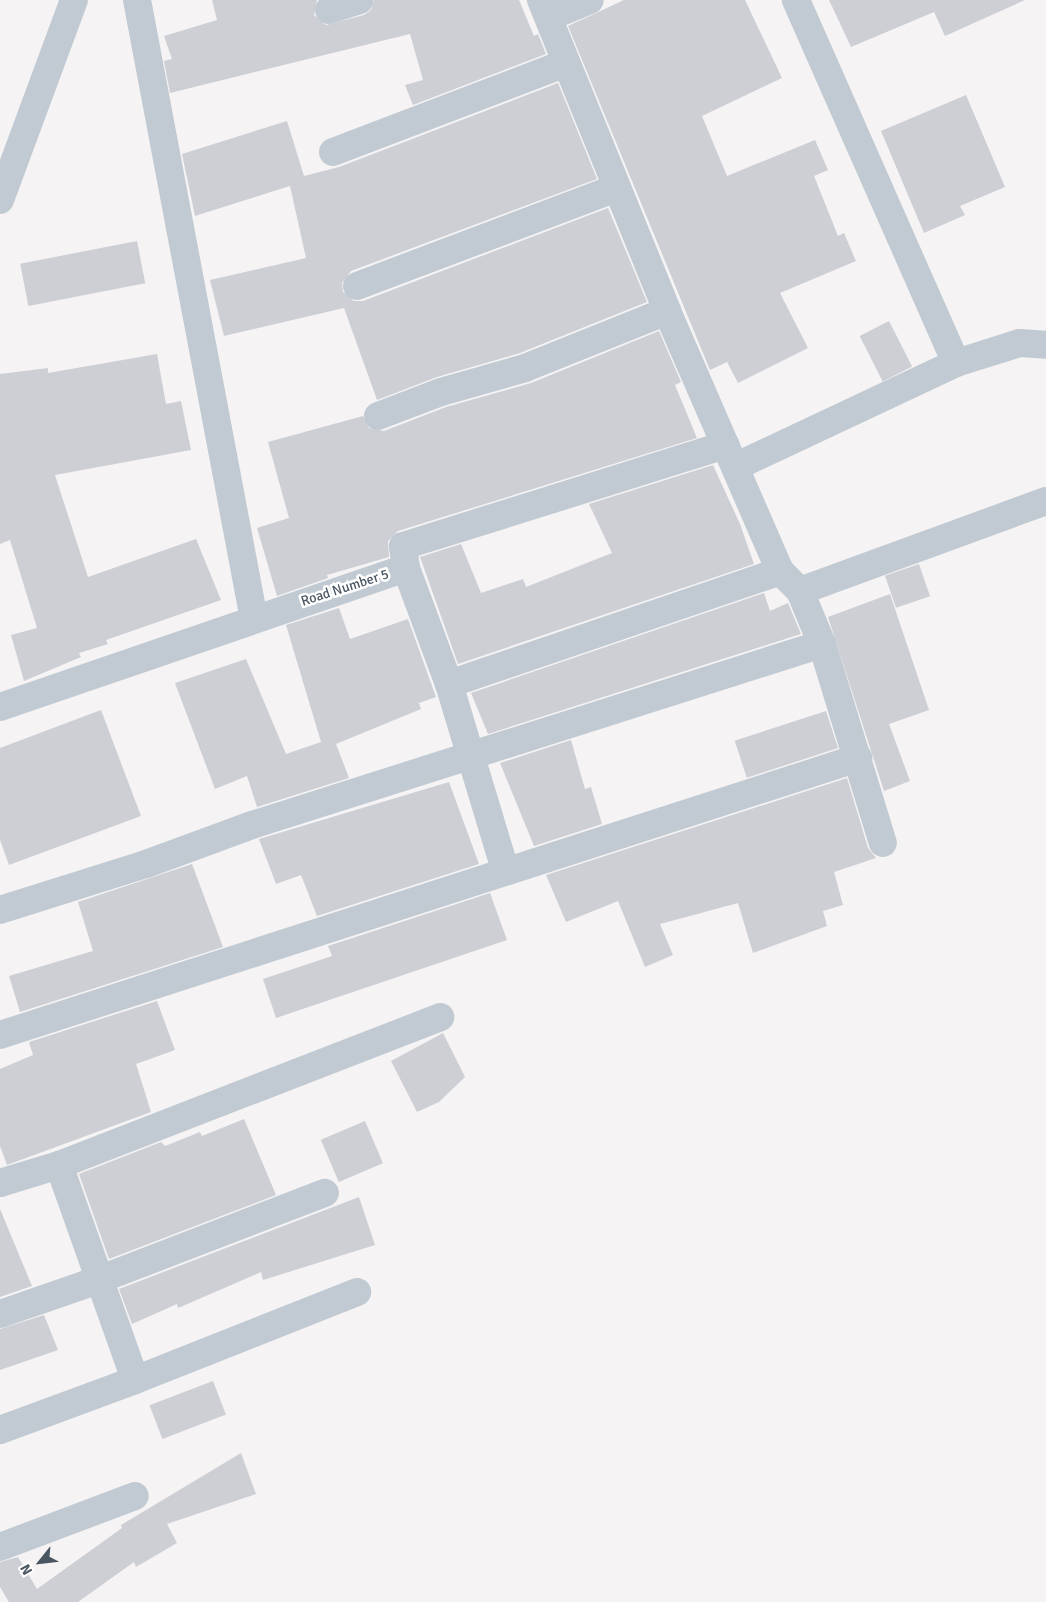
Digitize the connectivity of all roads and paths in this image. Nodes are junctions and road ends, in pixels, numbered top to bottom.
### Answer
1 (74, 0) edge
2 (137, 0) edge
3 (359, 0) edge
4 (590, 0) edge
5 (796, 0) edge
6 (545, 9) edge
7 (329, 10) dead end
8 (566, 63) junction
9 (333, 152) dead end
10 (616, 188) junction
11 (0, 200) edge
12 (357, 286) dead end
13 (667, 311) junction
14 (1046, 345) edge
15 (956, 363) junction
16 (378, 416) dead end
17 (731, 455) junction
18 (1046, 501) edge
19 (406, 568) junction
20 (780, 572) junction
21 (800, 591) junction
22 (254, 619) junction
23 (822, 644) junction
24 (449, 684) junction
25 (0, 707) edge
26 (470, 756) junction
27 (858, 758) junction
28 (883, 843) dead end
29 (505, 870) junction
30 (0, 910) edge
31 (440, 1017) dead end
32 (0, 1035) edge
33 (59, 1165) junction
34 (0, 1183) edge
35 (324, 1193) dead end
36 (98, 1280) junction
37 (357, 1292) dead end
38 (0, 1314) edge
39 (135, 1380) junction
40 (0, 1430) edge
41 (136, 1496) dead end
42 (0, 1547) edge

1 - 11 street
2 - 22 street
3 - 7 street
4 - 6 street
5 - 15 street
6 - 8 street
8 - 9 street
8 - 10 street
10 - 12 street
10 - 13 street
13 - 16 street
13 - 17 street
14 - 15 street
15 - 17 street
17 - 19 street, Road Number 5
17 - 20 street
18 - 21 street
19 - 22 street, Road Number 5
19 - 24 street
20 - 21 street
20 - 24 street
21 - 23 street
22 - 25 street, Road Number 5
23 - 26 street
23 - 27 street
24 - 26 street
26 - 29 street
26 - 30 street
27 - 28 street
27 - 29 street
29 - 32 street
31 - 33 street
33 - 34 street
33 - 36 street
35 - 36 street
36 - 38 street
36 - 39 street
37 - 39 street
39 - 40 street
41 - 42 street

